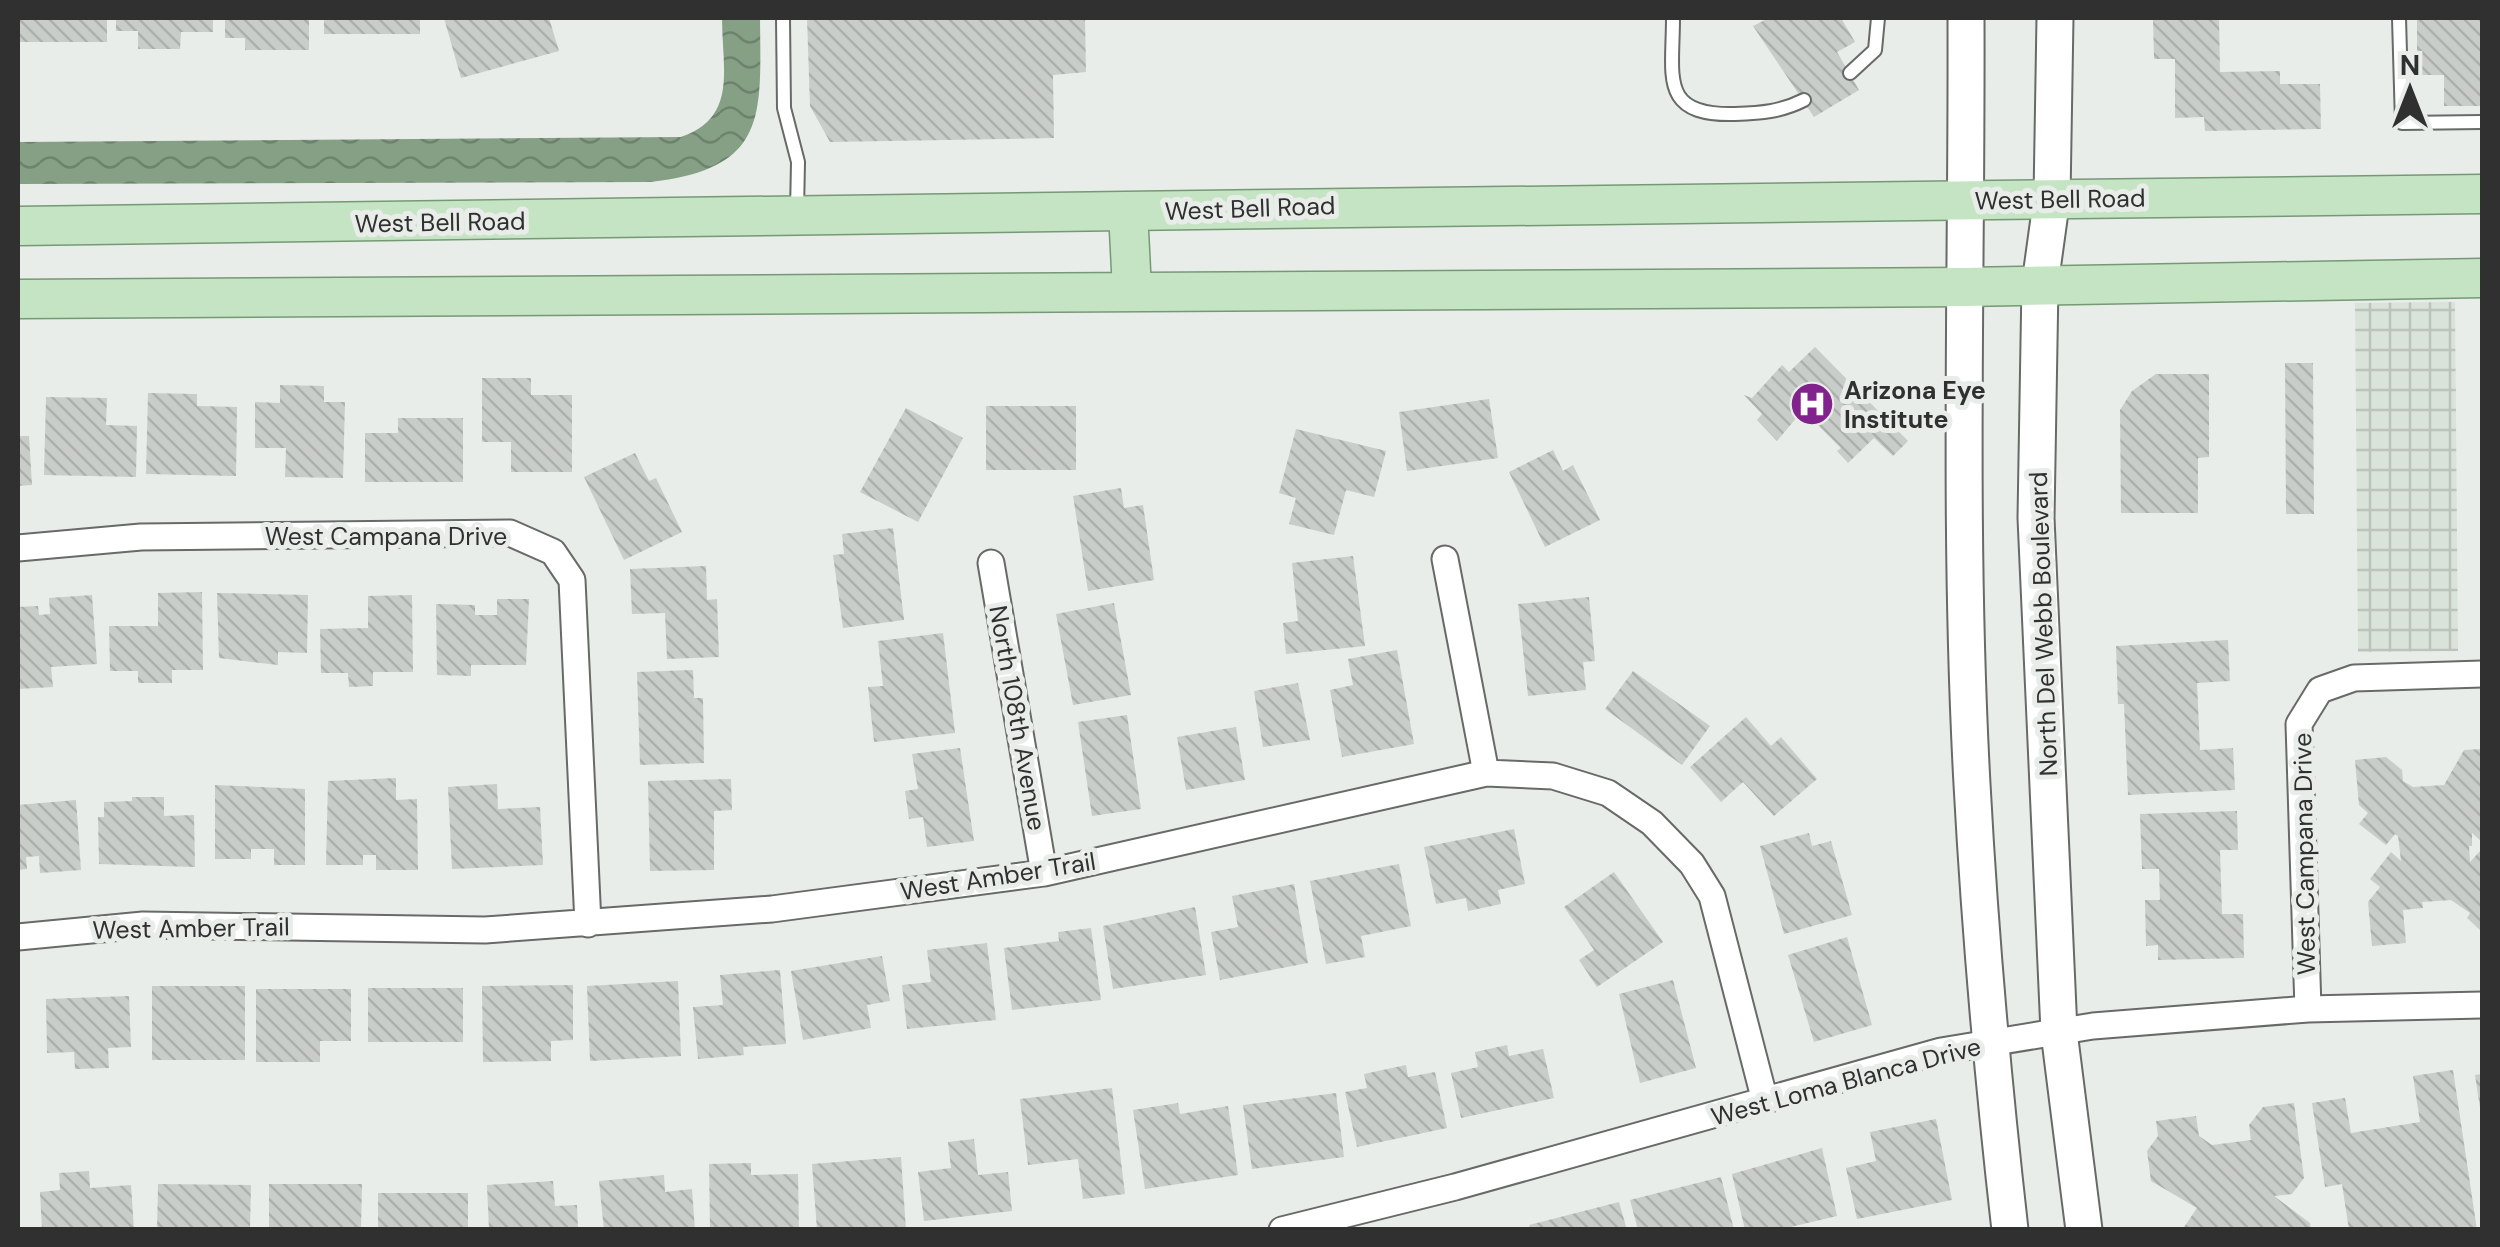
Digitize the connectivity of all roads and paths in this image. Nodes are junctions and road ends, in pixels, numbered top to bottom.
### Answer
1 (783, 18) edge
2 (1673, 18) edge
3 (1878, 18) edge
4 (1966, 18) edge
5 (2055, 18) edge
6 (2399, 18) edge
7 (1850, 74) dead end
8 (1804, 100) dead end
9 (2482, 122) edge
10 (2482, 194) edge
11 (2052, 197) junction
12 (1967, 201) junction
13 (1128, 211) junction
14 (798, 218) junction
15 (18, 226) edge
16 (2482, 278) edge
17 (2040, 284) junction
18 (1962, 288) junction
19 (1132, 290) junction
20 (18, 299) edge
21 (18, 548) edge
22 (1445, 558) dead end
23 (991, 562) dead end
24 (2482, 674) edge
25 (1486, 773) junction
26 (1044, 873) junction
27 (588, 924) junction
28 (18, 937) edge
29 (2482, 1004) edge
30 (2308, 1009) junction
31 (2059, 1032) junction
32 (1989, 1043) junction
33 (1766, 1101) junction
34 (1282, 1230) edge
35 (2010, 1230) edge
36 (2084, 1230) edge

1 - 14 lane
2 - 8 lane
3 - 7 lane
4 - 12 street
5 - 11 street, North Del Webb Boulevard
6 - 9 lane
10 - 11 main road, West Bell Road
11 - 12 main road, West Bell Road
11 - 17 street, North Del Webb Boulevard
12 - 13 main road, West Bell Road
12 - 18 street
13 - 14 main road, West Bell Road
13 - 19 main road
14 - 15 main road, West Bell Road
16 - 17 main road
17 - 18 main road
17 - 31 street, North Del Webb Boulevard
18 - 19 main road
18 - 32 street
19 - 20 main road
21 - 27 street, West Campana Drive
22 - 25 street
23 - 26 street, North 108th Avenue
24 - 30 street, West Campana Drive
25 - 26 street, West Amber Trail
25 - 33 street, West Amber Trail
26 - 27 street, West Amber Trail
27 - 28 street, West Amber Trail
29 - 30 street, West Loma Blanca Drive
30 - 31 street, West Loma Blanca Drive
31 - 32 street, West Loma Blanca Drive
31 - 36 street, North Del Webb Boulevard
32 - 33 street, West Loma Blanca Drive
32 - 35 street
33 - 34 street, West Loma Blanca Drive

